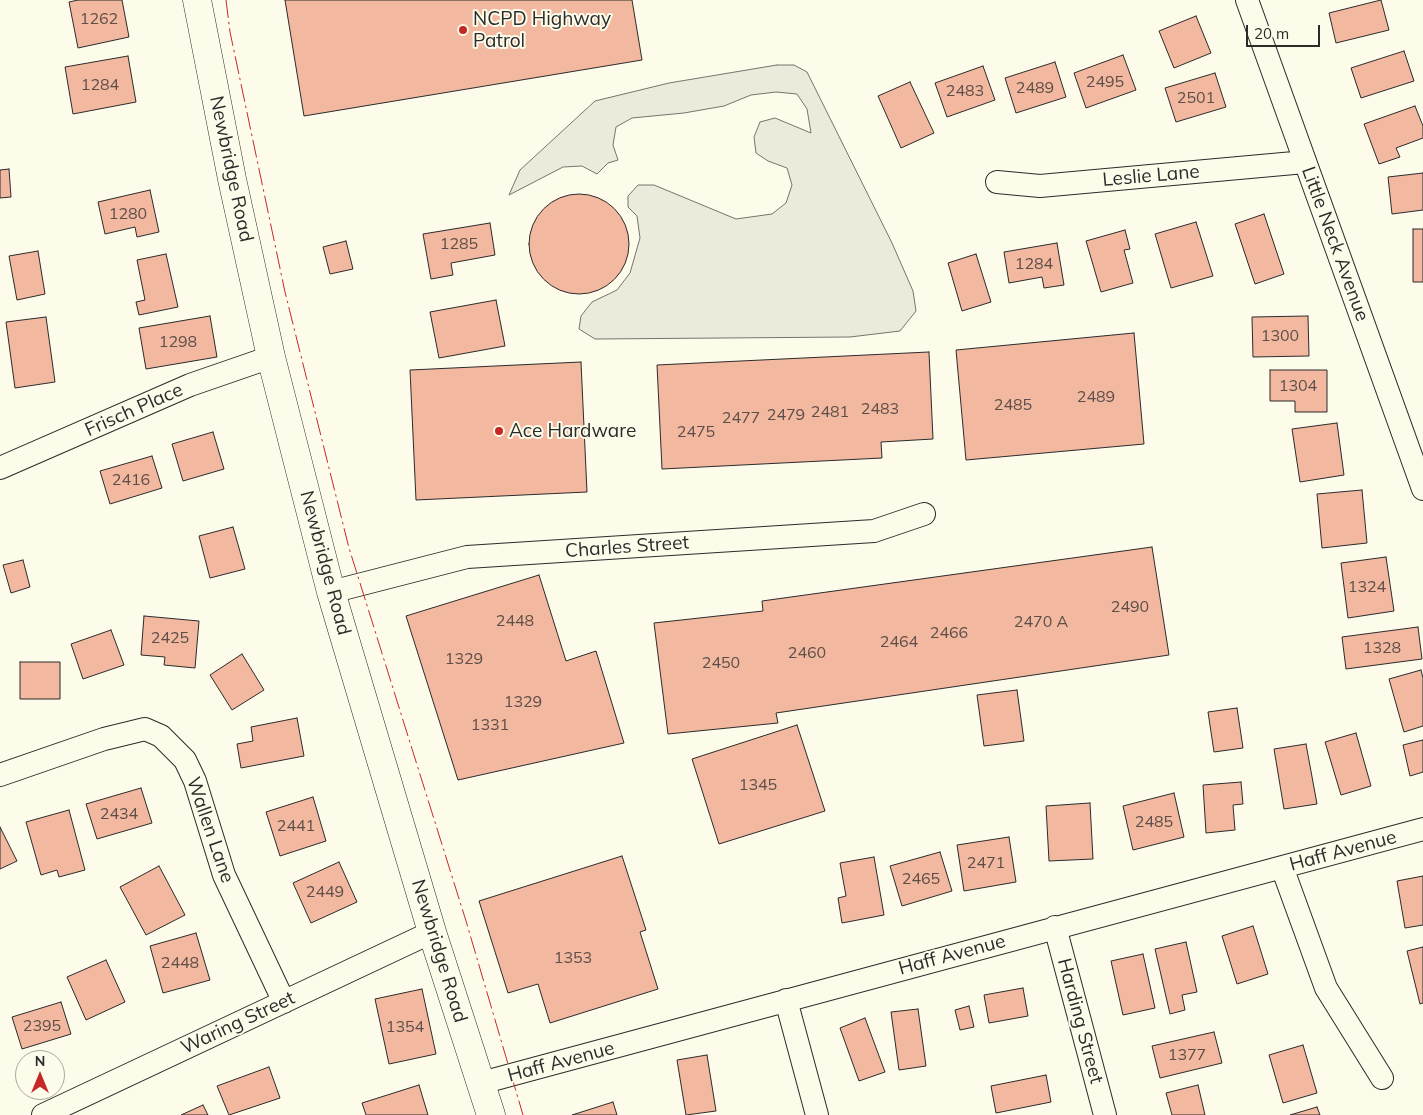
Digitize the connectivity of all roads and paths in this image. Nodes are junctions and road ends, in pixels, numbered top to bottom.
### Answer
1 (196, 0) edge
2 (1247, 0) edge
3 (1305, 162) junction
4 (996, 182) dead end
5 (271, 357) junction
6 (0, 468) edge
7 (1423, 489) edge
8 (924, 514) dead end
9 (331, 592) junction
10 (0, 775) edge
11 (1423, 829) edge
12 (1282, 867) junction
13 (1055, 927) junction
14 (432, 932) junction
15 (786, 1000) junction
16 (284, 1002) junction
17 (1382, 1078) dead end
18 (481, 1083) junction
19 (43, 1115) edge
20 (491, 1115) edge
21 (817, 1115) edge
22 (1105, 1115) edge

1 - 5 main road, Newbridge Road
2 - 3 street, Little Neck Avenue
3 - 4 street, Leslie Lane
3 - 7 street, Little Neck Avenue
5 - 6 street, Frisch Place
5 - 9 main road, Newbridge Road
8 - 9 street, Charles Street
9 - 14 main road, Newbridge Road
10 - 16 street, Wallen Lane
11 - 12 street, Haff Avenue
12 - 13 street, Haff Avenue
12 - 17 street
13 - 15 street, Haff Avenue
13 - 22 street, Harding Street
14 - 16 street, Waring Street
14 - 18 main road, Newbridge Road
15 - 18 street, Haff Avenue
15 - 21 street
16 - 19 street, Waring Street
18 - 20 main road, Newbridge Road

